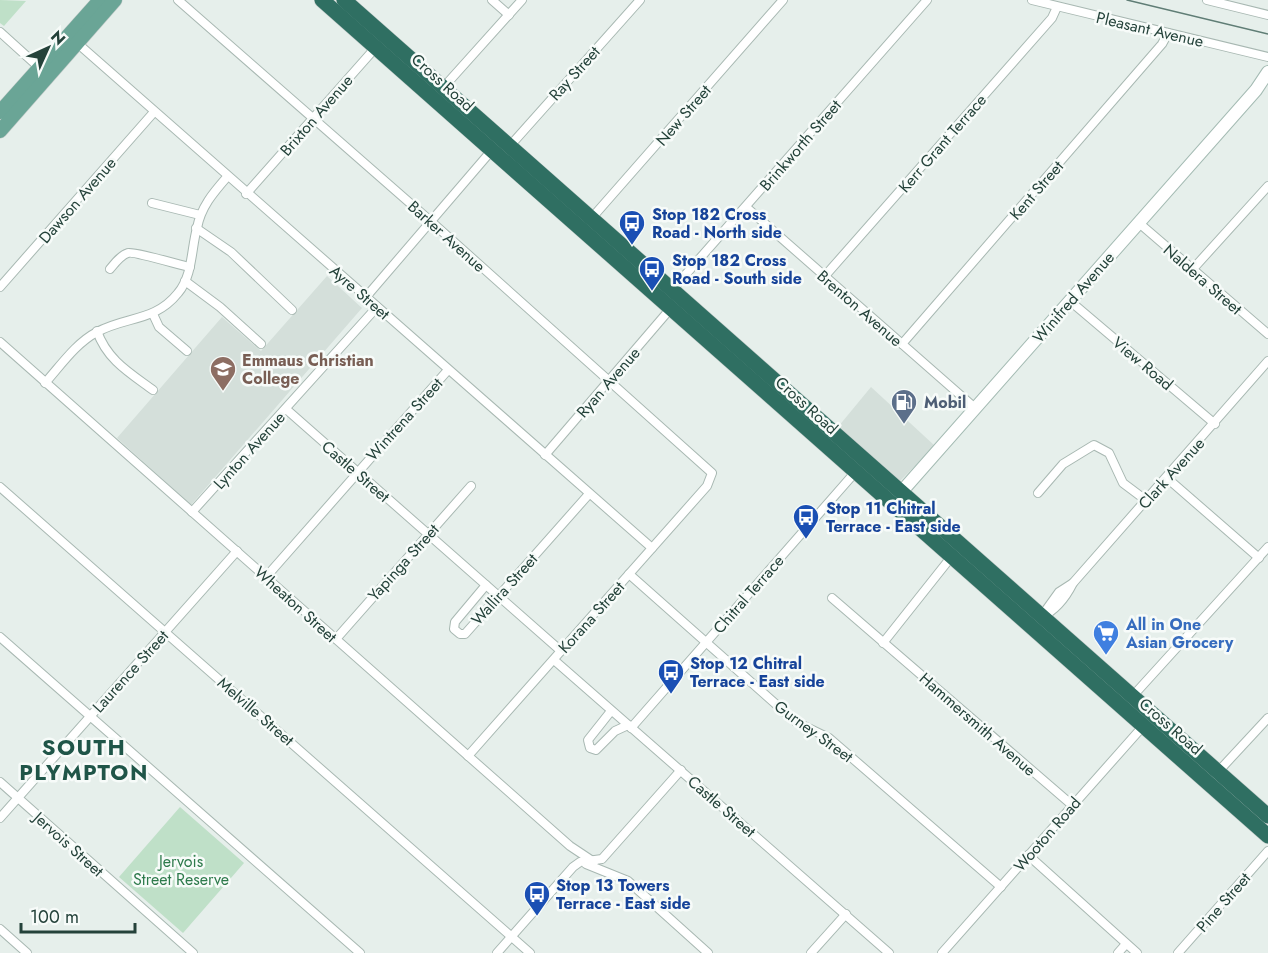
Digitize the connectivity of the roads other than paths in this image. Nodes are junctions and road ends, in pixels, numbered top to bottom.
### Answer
1 (100, 0) edge
2 (115, 0) edge
3 (178, 0) edge
4 (322, 0) edge
5 (344, 0) edge
6 (492, 0) edge
7 (522, 0) edge
8 (640, 0) edge
9 (783, 0) edge
10 (927, 0) edge
11 (1032, 0) edge
12 (1208, 0) edge
13 (1057, 7) junction
14 (509, 15) junction
15 (1268, 15) edge
16 (0, 32) edge
17 (1168, 33) junction
18 (73, 39) junction
19 (381, 42) junction
20 (1268, 57) edge
21 (44, 71) junction
22 (1264, 83) edge
23 (438, 93) junction
24 (0, 112) edge
25 (154, 112) junction
26 (313, 118) junction
27 (0, 131) edge
28 (509, 147) junction
29 (492, 150) junction
30 (226, 177) junction
31 (1268, 186) edge
32 (246, 194) junction
33 (152, 203) dead end
34 (746, 207) junction
35 (200, 216) junction
36 (431, 222) junction
37 (1139, 223) junction
38 (587, 224) junction
39 (196, 228) junction
40 (190, 267) junction
41 (110, 269) dead end
42 (1192, 270) junction
43 (824, 277) junction
44 (185, 281) junction
45 (0, 288) edge
46 (672, 290) junction
47 (366, 297) junction
48 (1070, 301) junction
49 (377, 307) junction
50 (671, 308) junction
51 (292, 310) dead end
52 (153, 314) junction
53 (98, 331) junction
54 (1268, 334) edge
55 (0, 342) edge
56 (261, 344) dead end
57 (902, 344) junction
58 (724, 345) junction
59 (188, 351) dead end
60 (1268, 362) edge
61 (448, 370) junction
62 (608, 381) junction
63 (45, 383) junction
64 (153, 390) dead end
65 (975, 408) junction
66 (286, 409) junction
67 (1215, 424) junction
68 (545, 455) junction
69 (860, 467) junction
70 (357, 471) junction
71 (712, 477) joint
72 (1167, 478) junction
73 (471, 486) dead end
74 (0, 487) edge
75 (1038, 493) dead end
76 (589, 494) junction
77 (896, 498) junction
78 (1147, 501) junction
79 (192, 512) junction
80 (428, 535) junction
81 (1268, 548) edge
82 (652, 549) junction
83 (237, 551) junction
84 (952, 556) junction
85 (1259, 558) junction
86 (629, 574) junction
87 (266, 577) junction
88 (486, 585) junction
89 (498, 596) junction
90 (832, 598) dead end
91 (1037, 622) junction
92 (165, 632) junction
93 (0, 637) edge
94 (336, 639) junction
95 (705, 643) junction
96 (883, 643) junction
97 (561, 651) junction
98 (554, 660) junction
99 (1128, 702) junction
100 (611, 711) junction
101 (90, 717) junction
102 (1268, 718) edge
103 (1148, 720) junction
104 (629, 726) junction
105 (468, 756) junction
106 (681, 770) junction
107 (1213, 778) junction
108 (0, 782) edge
109 (18, 798) junction
110 (1072, 805) junction
111 (1268, 816) edge
112 (0, 818) edge
113 (1268, 836) edge
114 (1268, 851) edge
115 (1028, 855) junction
116 (582, 862) junction
117 (594, 862) junction
118 (1001, 886) junction
119 (846, 914) junction
120 (0, 929) edge
121 (511, 937) junction
122 (1126, 944) junction
123 (27, 953) edge
124 (193, 953) edge
125 (360, 953) edge
126 (496, 953) edge
127 (530, 953) edge
128 (708, 953) edge
129 (811, 953) edge
130 (889, 953) edge
131 (942, 953) edge
132 (1118, 953) edge
133 (1137, 953) edge
134 (1178, 953) edge

1 - 18 main road
2 - 18 main road
3 - 26 street, Barker Avenue
4 - 19 highway, Cross Road
5 - 19 highway, Cross Road
6 - 14 street
7 - 14 street
8 - 28 street, Ray Street
9 - 38 street, New Street
10 - 34 street, Brinkworth Street
11 - 13 street, Pleasant Avenue
12 - 15 street
13 - 17 street, Pleasant Avenue
13 - 43 street, Kerr Grant Terrace
14 - 23 street
16 - 21 street
17 - 20 street, Pleasant Avenue
17 - 57 street, Kent Street
18 - 21 main road
18 - 25 street, Ayre Street
19 - 23 highway, Cross Road
19 - 26 street, Brixton Avenue
21 - 24 main road
21 - 27 main road
22 - 37 street, Winifred Avenue
23 - 28 highway, Cross Road
23 - 29 highway, Cross Road
25 - 30 street, Ayre Street
25 - 45 street, Dawson Avenue
26 - 32 street, Brixton Avenue
26 - 36 street, Barker Avenue
28 - 38 highway, Cross Road
29 - 36 street
29 - 38 highway, Cross Road
30 - 32 street, Ayre Street
30 - 35 street
31 - 42 street
32 - 47 street, Ayre Street
33 - 35 street
34 - 43 street, Brenton Avenue
34 - 46 street, Brinkworth Street
35 - 39 street
36 - 47 street
36 - 62 street, Barker Avenue
37 - 42 street, Naldera Street
37 - 48 street, Winifred Avenue
38 - 46 highway, Cross Road
38 - 50 highway, Cross Road
39 - 40 street
39 - 51 street
40 - 41 street
40 - 44 street
42 - 54 street, Naldera Street
43 - 57 street, Brenton Avenue
44 - 52 street
44 - 56 street
46 - 58 highway, Cross Road
47 - 49 street, Ayre Street
48 - 65 street, Winifred Avenue
48 - 67 street, View Road
49 - 61 street, Ayre Street
49 - 66 street, Lynton Avenue
50 - 58 highway, Cross Road
50 - 62 street, Ryan Avenue
52 - 53 street
52 - 59 street
53 - 63 street
53 - 64 street
55 - 63 street, Wheaton Street
57 - 65 street, Brenton Avenue
58 - 69 highway, Cross Road
60 - 67 street, Clark Avenue
61 - 68 street, Ayre Street
61 - 70 street, Wintrena Street
62 - 68 street, Ryan Avenue
62 - 71 street, Barker Avenue
63 - 79 street, Wheaton Street
65 - 77 street, Winifred Avenue
66 - 70 street, Castle Street
66 - 79 street, Lynton Avenue
67 - 72 street, Clark Avenue
68 - 76 street, Ayre Street
69 - 77 highway, Cross Road
69 - 95 street, Chitral Terrace
70 - 80 street, Castle Street
70 - 87 street, Wintrena Street
71 - 82 street, Korana Street
72 - 78 street, Clark Avenue
72 - 85 street
73 - 80 street, Yapinga Street
74 - 92 street, Melville Street
75 - 78 street
76 - 82 street, Ayre Street
76 - 89 street, Wallira Street
77 - 84 highway, Cross Road
77 - 91 highway, Cross Road
78 - 91 street, Clark Avenue
79 - 83 street, Wheaton Street
80 - 88 street, Castle Street
80 - 94 street, Yapinga Street
81 - 85 street
82 - 86 street, Korana Street
83 - 87 street, Wheaton Street
83 - 92 street, Laurence Street
84 - 91 highway, Cross Road
84 - 96 street
85 - 99 street
86 - 95 street, Gurney Street
86 - 97 street, Korana Street
87 - 94 street, Wheaton Street
88 - 89 street, Castle Street
88 - 89 street, Wallira Street
89 - 97 street, Castle Street
90 - 96 street, Hammersmith Avenue
91 - 99 highway, Cross Road
92 - 101 street, Laurence Street
92 - 121 street, Melville Street
93 - 101 street
94 - 105 street, Wheaton Street
95 - 104 street, Chitral Terrace
95 - 118 street, Gurney Street
96 - 110 street, Hammersmith Avenue
97 - 98 street, Korana Street
98 - 100 street, Castle Street
98 - 105 street, Korana Street
99 - 103 highway, Cross Road
100 - 104 street, Castle Street
100 - 104 street, Chitral Terrace
101 - 109 street, Laurence Street
101 - 125 street
102 - 107 street
103 - 107 highway, Cross Road
103 - 110 street, Wooton Road
104 - 106 street, Castle Street
105 - 117 street, Wheaton Street
106 - 117 street
106 - 119 street, Castle Street
107 - 111 highway, Cross Road
107 - 113 highway, Cross Road
108 - 109 street, Jervois Street
109 - 112 street, Laurence Street
109 - 124 street, Jervois Street
110 - 115 street, Wooton Road
114 - 134 street, Pine Street
115 - 118 street, Wooton Road
115 - 122 street
116 - 117 street
116 - 121 street
116 - 128 street
118 - 131 street, Wooton Road
119 - 129 street
119 - 130 street, Castle Street
120 - 123 street
121 - 126 street
121 - 127 street, Melville Street
122 - 132 street
122 - 133 street

